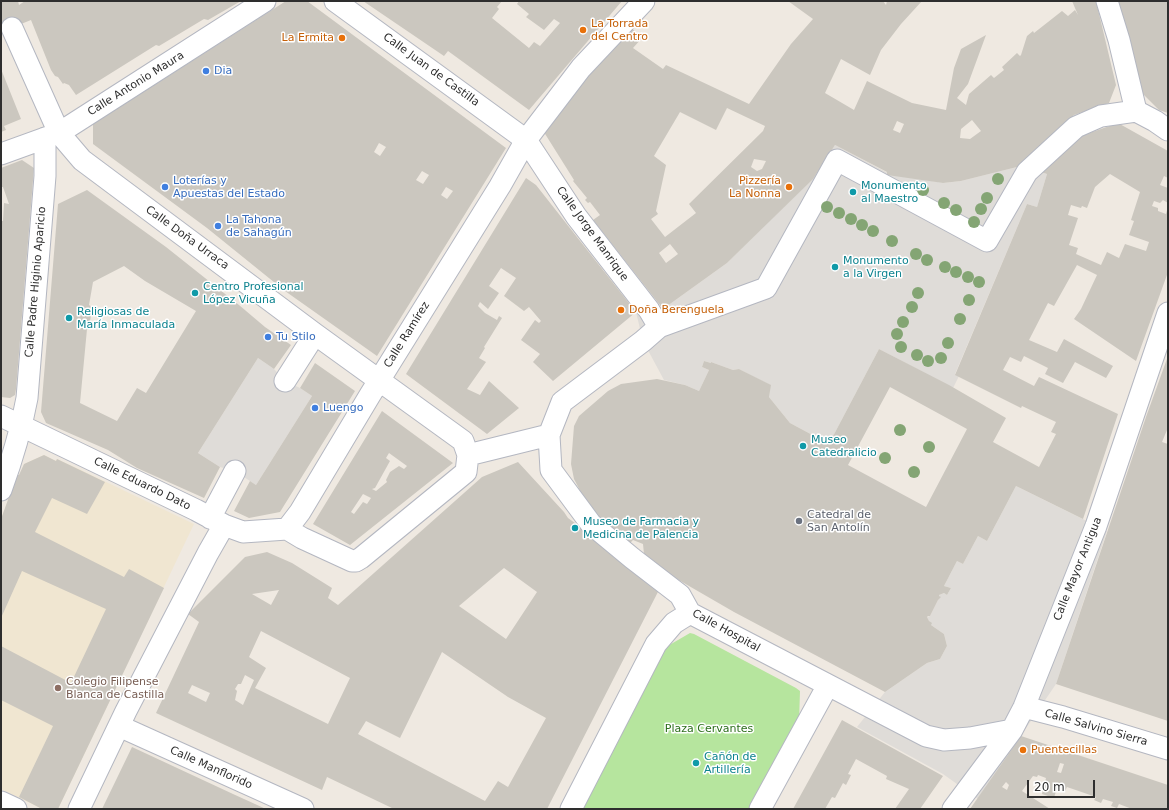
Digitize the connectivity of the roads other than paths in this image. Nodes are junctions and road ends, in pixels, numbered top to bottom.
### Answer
1 (265, 1) edge
2 (335, 1) edge
3 (644, 1) edge
4 (1107, 1) edge
5 (12, 28) dead end
6 (1136, 111) junction
7 (1168, 130) edge
8 (52, 136) junction
9 (526, 140) junction
10 (1, 154) edge
11 (1168, 312) edge
12 (659, 328) junction
13 (315, 334) junction
14 (1164, 335) edge
15 (379, 380) junction
16 (285, 381) dead end
17 (1, 416) edge
18 (22, 425) junction
19 (549, 435) junction
20 (468, 454) junction
21 (235, 471) dead end
22 (1, 490) edge
23 (217, 521) junction
24 (287, 529) junction
25 (690, 613) junction
26 (828, 685) junction
27 (1024, 707) junction
28 (119, 726) junction
29 (1012, 730) junction
30 (1168, 749) edge
31 (1, 802) edge
32 (16, 809) edge
33 (79, 809) edge
34 (303, 809) edge
35 (571, 809) edge
36 (760, 809) edge
37 (953, 809) edge

1 - 8 street, Calle Antonio Maura
2 - 9 street, Calle Juan de Castilla
3 - 9 street, Calle Ramírez
4 - 6 street
5 - 8 street
6 - 7 street
6 - 12 street, Calle Hospital
8 - 10 street, Calle Antonio Maura
8 - 13 street, Calle Doña Urraca
8 - 18 street, Calle Padre Higinio Aparicio
9 - 12 street, Calle Jorge Manrique
9 - 15 street, Calle Ramírez
11 - 14 street, Calle Mayor Antigua
12 - 19 street, Calle Hospital
13 - 15 street, Calle Doña Urraca
13 - 16 street
14 - 27 street, Calle Mayor Antigua
15 - 20 street, Calle Doña Urraca
15 - 24 street, Calle Ramírez
17 - 18 street, Calle Eduardo Dato
18 - 22 street, Calle Padre Higinio Aparicio
18 - 23 street, Calle Eduardo Dato
19 - 20 street
19 - 25 street, Calle Hospital
20 - 24 street
21 - 23 street
23 - 24 street, Calle Eduardo Dato
23 - 28 street
25 - 26 street, Calle Hospital
25 - 35 street
26 - 29 street, Calle Hospital
26 - 36 street
27 - 29 street, Calle Mayor Antigua
27 - 30 street, Calle Salvino Sierra
28 - 33 street
28 - 34 street, Calle Manflorido
29 - 37 street, Calle Mayor Antigua
31 - 32 street

